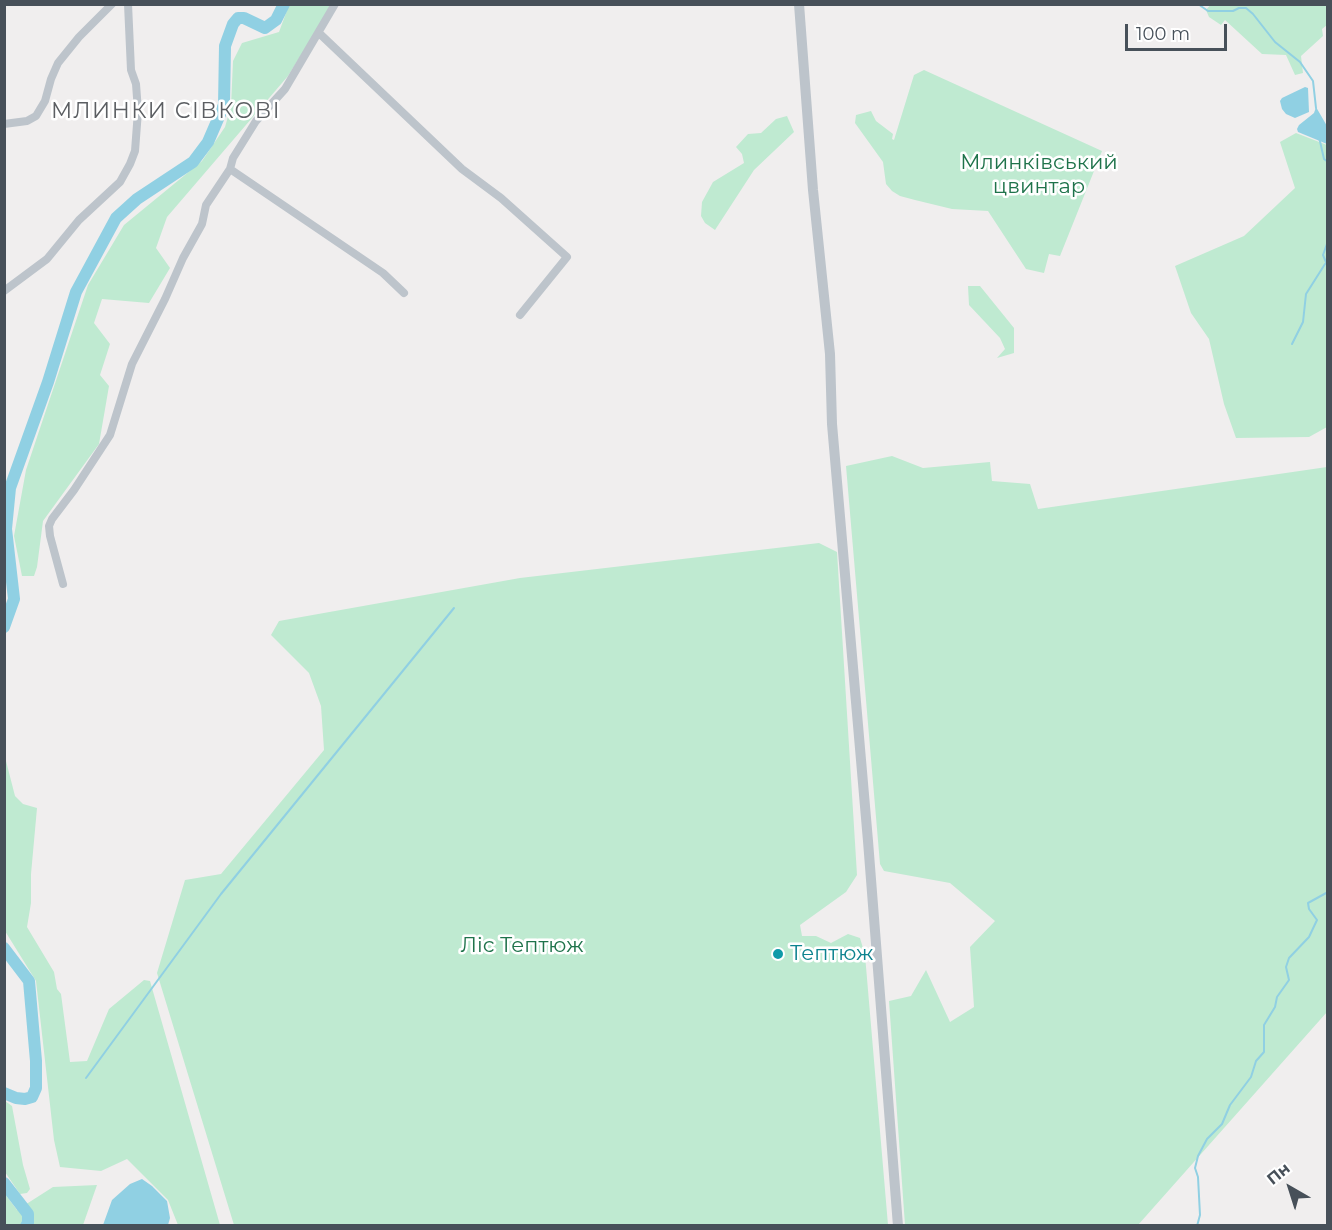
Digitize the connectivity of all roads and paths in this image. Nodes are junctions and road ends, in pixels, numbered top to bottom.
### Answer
1 (112, 4) edge
2 (128, 4) edge
3 (335, 4) edge
4 (799, 4) edge
5 (319, 33) junction
6 (4, 124) edge
7 (230, 169) junction
8 (4, 291) edge
9 (404, 293) dead end
10 (520, 315) dead end
11 (63, 584) dead end
12 (898, 1226) edge

1 - 6 street
2 - 8 street
3 - 5 street
4 - 12 street
5 - 7 street
5 - 10 street
7 - 9 street
7 - 11 street

